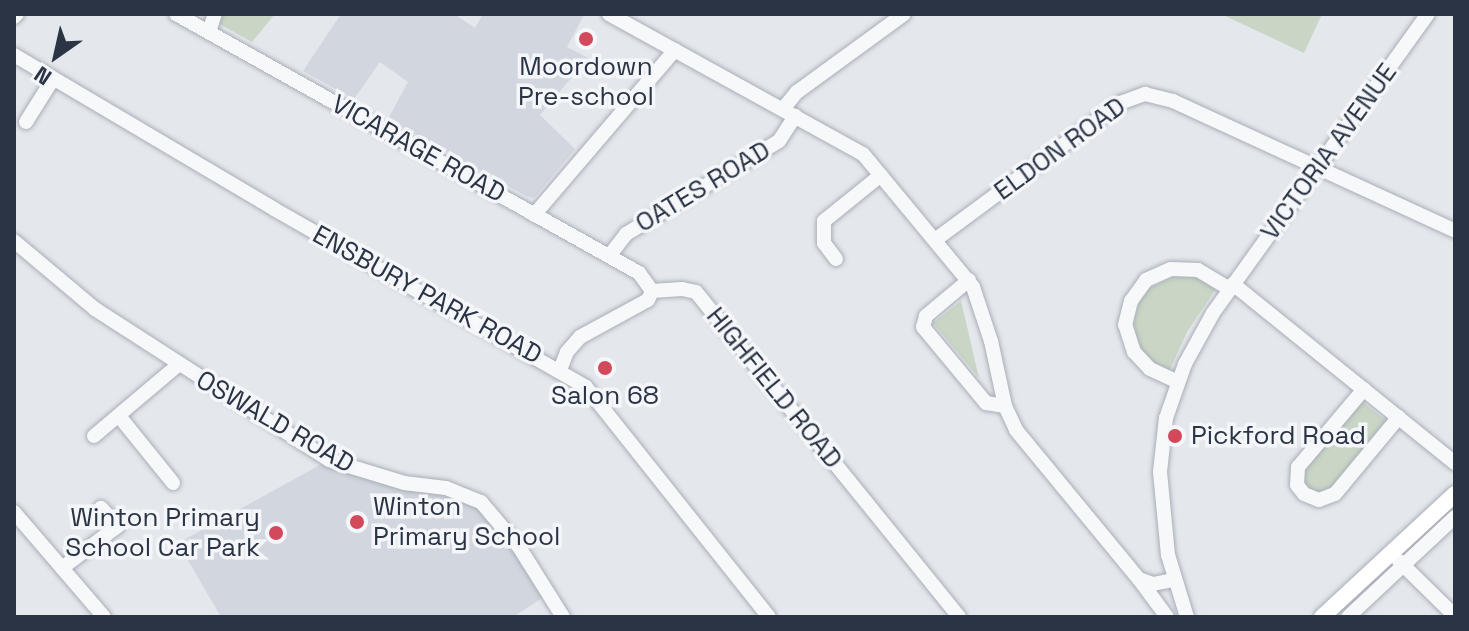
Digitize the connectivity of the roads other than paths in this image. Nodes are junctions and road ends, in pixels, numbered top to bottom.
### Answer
1 (176, 14) edge
2 (215, 14) edge
3 (611, 14) edge
4 (904, 14) edge
5 (1428, 14) edge
6 (209, 32) junction
7 (675, 50) junction
8 (14, 55) edge
9 (53, 79) junction
10 (789, 112) junction
11 (26, 122) dead end
12 (1317, 168) junction
13 (881, 175) junction
14 (534, 215) junction
15 (1455, 231) edge
16 (935, 240) junction
17 (14, 241) edge
18 (609, 256) junction
19 (836, 259) dead end
20 (969, 280) junction
21 (1232, 287) junction
22 (652, 291) junction
23 (178, 365) junction
24 (560, 370) junction
25 (1178, 382) junction
26 (1364, 389) junction
27 (1005, 406) junction
28 (119, 416) junction
29 (1399, 417) junction
30 (94, 436) dead end
31 (1455, 463) edge
32 (173, 483) dead end
33 (1455, 495) edge
34 (101, 508) dead end
35 (14, 512) edge
36 (1455, 517) edge
37 (1391, 552) junction
38 (1403, 566) junction
39 (62, 568) junction
40 (1139, 579) junction
41 (1173, 580) junction
42 (1455, 616) edge
43 (104, 617) edge
44 (563, 617) edge
45 (769, 617) edge
46 (959, 617) edge
47 (1167, 617) edge
48 (1187, 617) edge
49 (1322, 617) edge
50 (1348, 617) edge

1 - 6 street, VICARAGE ROAD
2 - 6 street
3 - 7 street
4 - 10 street, OATES ROAD
5 - 12 street, VICTORIA AVENUE
6 - 14 street, VICARAGE ROAD
7 - 10 street
7 - 14 street
8 - 9 street, ENSBURY PARK ROAD
9 - 11 street
9 - 24 street, ENSBURY PARK ROAD
10 - 13 street
10 - 18 street, OATES ROAD
12 - 15 street, ELDON ROAD
12 - 16 street, ELDON ROAD
12 - 21 street, VICTORIA AVENUE
13 - 16 street
13 - 19 street
14 - 18 street, VICARAGE ROAD
16 - 20 street
17 - 23 street, OSWALD ROAD
18 - 22 street, VICARAGE ROAD
20 - 27 street
20 - 27 street
21 - 25 street, VICTORIA AVENUE
21 - 25 street
21 - 26 street
22 - 24 street
22 - 46 street, HIGHFIELD ROAD
23 - 28 street
23 - 44 street, OSWALD ROAD
24 - 45 street, ENSBURY PARK ROAD
25 - 41 street, VICTORIA AVENUE
26 - 29 street
26 - 29 street
27 - 40 street
28 - 30 street
28 - 32 street
29 - 31 street
33 - 37 main road
34 - 39 street
35 - 39 street
36 - 38 street
37 - 38 street
37 - 49 main road
38 - 42 street
38 - 50 street
39 - 43 street
40 - 41 street
40 - 47 street
41 - 48 street, VICTORIA AVENUE

